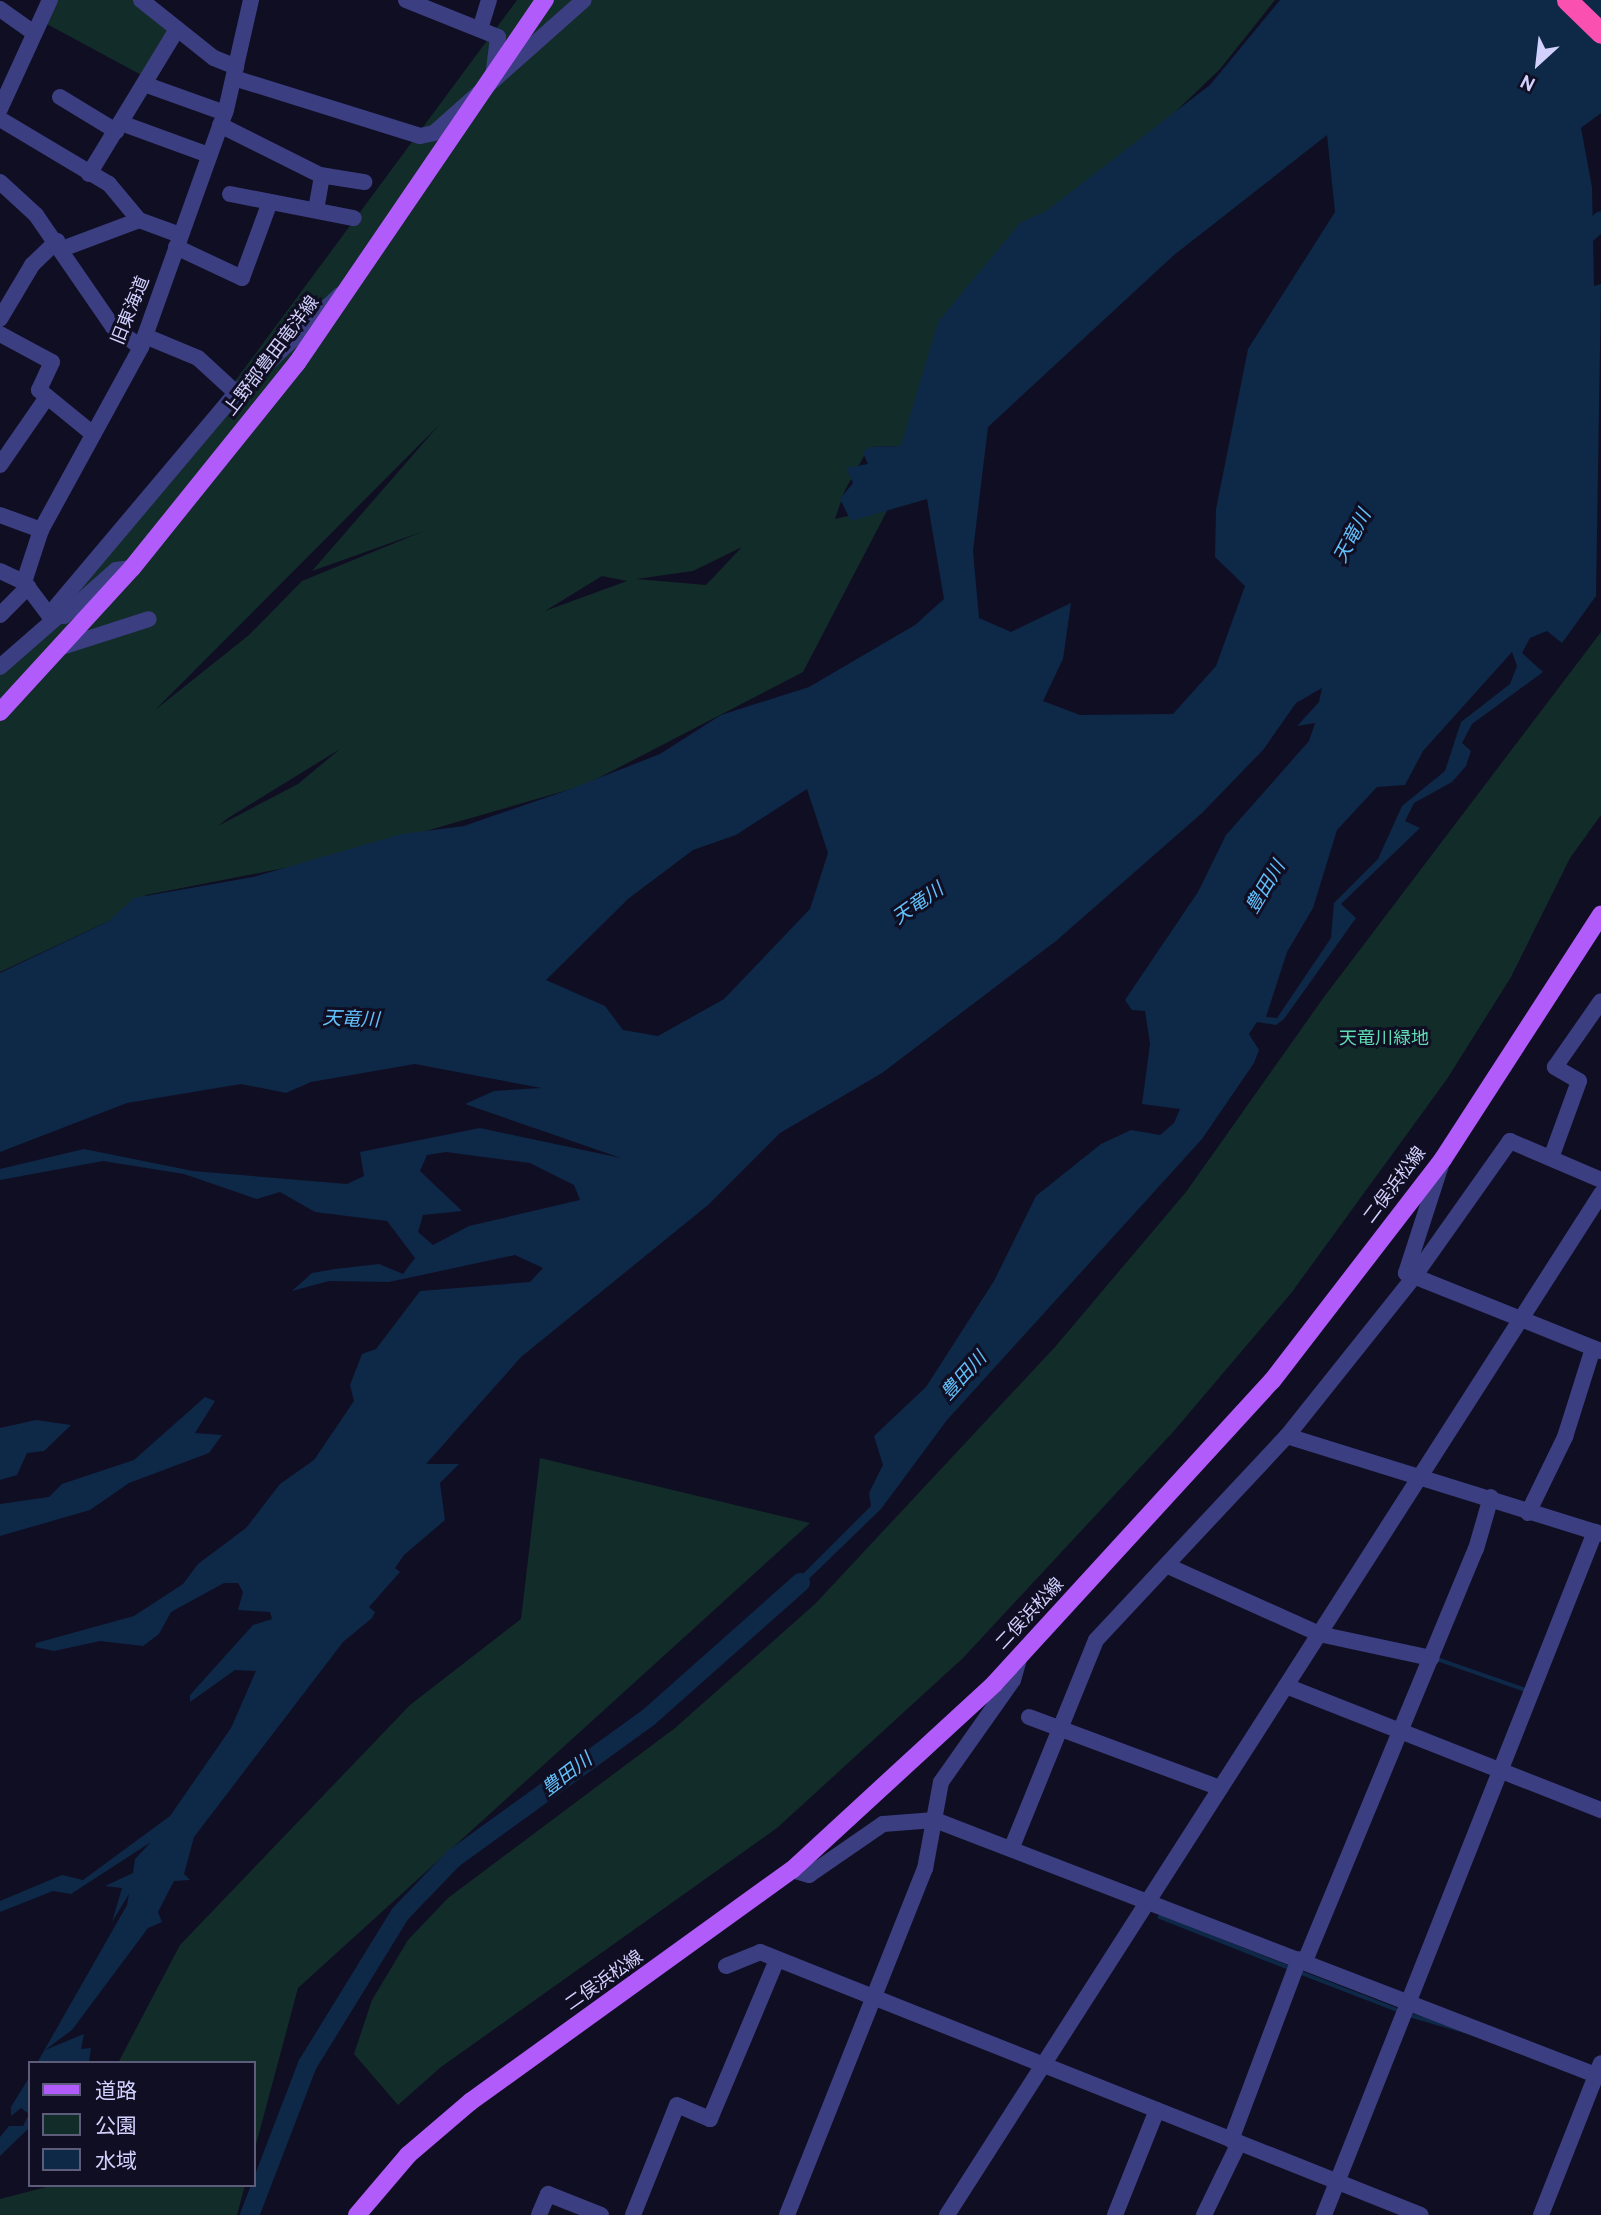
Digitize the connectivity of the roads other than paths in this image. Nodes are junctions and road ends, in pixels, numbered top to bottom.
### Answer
1 (50, 0) edge
2 (141, 0) edge
3 (251, 0) edge
4 (406, 0) edge
5 (489, 0) edge
6 (545, 0) edge
7 (584, 0) edge
8 (1567, 0) edge
9 (0, 9) edge
10 (481, 26) junction
11 (177, 29) junction
12 (34, 33) junction
13 (1601, 33) edge
14 (235, 73) junction
15 (492, 80) junction
16 (144, 83) junction
17 (60, 97) dead end
18 (0, 109) edge
19 (0, 119) edge
20 (223, 119) junction
21 (118, 127) junction
22 (209, 155) junction
23 (89, 174) junction
24 (322, 176) junction
25 (0, 182) edge
26 (364, 182) dead end
27 (230, 194) dead end
28 (270, 202) junction
29 (316, 210) junction
30 (354, 218) dead end
31 (139, 220) junction
32 (178, 241) junction
33 (59, 245) junction
34 (351, 287) junction
35 (0, 319) edge
36 (0, 334) edge
37 (143, 341) junction
38 (236, 393) junction
39 (47, 397) junction
40 (93, 434) junction
41 (0, 465) edge
42 (0, 515) edge
43 (41, 530) junction
44 (132, 568) junction
45 (0, 571) edge
46 (26, 584) junction
47 (0, 615) edge
48 (52, 616) junction
49 (149, 619) dead end
50 (62, 647) junction
51 (0, 667) edge
52 (0, 712) edge
53 (1601, 915) edge
54 (1601, 1001) edge
55 (1551, 1158) junction
56 (1443, 1159) junction
57 (1601, 1180) edge
58 (1601, 1195) edge
59 (1413, 1278) junction
60 (1521, 1320) junction
61 (1597, 1350) edge
62 (1287, 1436) junction
63 (1421, 1476) junction
64 (1492, 1497) junction
65 (1528, 1513) junction
66 (1598, 1533) edge
67 (1168, 1566) junction
68 (1320, 1634) junction
69 (1020, 1656) junction
70 (1431, 1658) junction
71 (1286, 1686) junction
72 (1028, 1717) dead end
73 (1060, 1729) junction
74 (1399, 1730) junction
75 (1500, 1770) junction
76 (1220, 1788) junction
77 (1601, 1810) edge
78 (935, 1820) junction
79 (1012, 1847) junction
80 (792, 1870) junction
81 (1146, 1899) junction
82 (777, 1960) junction
83 (1298, 1965) junction
84 (726, 1966) dead end
85 (874, 2000) junction
86 (1409, 2003) junction
87 (1044, 2066) junction
88 (1599, 2071) edge
89 (1157, 2109) junction
90 (1235, 2142) junction
91 (1336, 2181) junction
92 (358, 2215) edge
93 (539, 2215) edge
94 (601, 2215) edge
95 (633, 2215) edge
96 (787, 2215) edge
97 (947, 2215) edge
98 (1115, 2215) edge
99 (1204, 2215) edge
100 (1324, 2215) edge
101 (1421, 2215) edge
102 (1541, 2215) edge

1 - 12 street
2 - 11 street
3 - 14 street, 旧東海道
4 - 10 street
5 - 10 street
6 - 15 main road, 上野部豊田竜洋線
7 - 15 street
8 - 13 highway
9 - 12 street
10 - 15 street
11 - 14 street
11 - 16 street
12 - 18 street
14 - 15 street
14 - 20 street, 旧東海道
15 - 34 main road, 上野部豊田竜洋線
16 - 20 street
16 - 21 street
17 - 21 street
19 - 23 street
20 - 22 street, 旧東海道
20 - 24 street
21 - 22 street
21 - 23 street
22 - 32 street, 旧東海道
23 - 31 street
24 - 26 street
24 - 29 street
25 - 33 street
27 - 28 street
28 - 29 street
28 - 32 street
29 - 30 street
31 - 32 street
31 - 33 street
32 - 37 street, 旧東海道
33 - 35 street
33 - 37 street
34 - 38 street
34 - 44 main road, 上野部豊田竜洋線
36 - 39 street
37 - 38 street
37 - 40 street, 旧東海道
38 - 48 street
39 - 40 street
39 - 41 street
40 - 43 street, 旧東海道
42 - 43 street
43 - 46 street, 旧東海道
44 - 48 street
44 - 50 main road, 上野部豊田竜洋線
45 - 46 street
46 - 47 street
46 - 48 street
48 - 51 street
49 - 50 street
50 - 52 main road, 上野部豊田竜洋線
53 - 56 main road, 二俣浜松線
54 - 55 street
55 - 57 street
55 - 59 street
56 - 59 street
56 - 69 main road, 二俣浜松線
58 - 60 street
59 - 60 street
59 - 62 street
60 - 61 street
60 - 63 street
61 - 65 street
62 - 63 street
62 - 67 street
63 - 64 street
63 - 68 street
64 - 65 street
64 - 70 street
65 - 66 street
66 - 75 street
67 - 68 street
67 - 73 street
68 - 70 street
68 - 71 street
69 - 78 street
69 - 80 main road, 二俣浜松線
70 - 74 street
71 - 74 street
71 - 76 street
72 - 73 street
73 - 76 street
73 - 79 street
74 - 75 street
74 - 83 street
75 - 77 street
75 - 86 street
76 - 81 street
78 - 79 street
78 - 80 street
78 - 85 street
79 - 81 street
80 - 92 main road, 二俣浜松線
81 - 83 street
81 - 87 street
82 - 84 street
82 - 85 street
82 - 95 street
83 - 86 street
83 - 90 street
85 - 87 street
85 - 96 street
86 - 88 street
86 - 91 street
87 - 89 street
87 - 97 street
88 - 102 street
89 - 90 street
89 - 98 street
90 - 91 street
90 - 99 street
91 - 100 street
91 - 101 street
93 - 94 street

